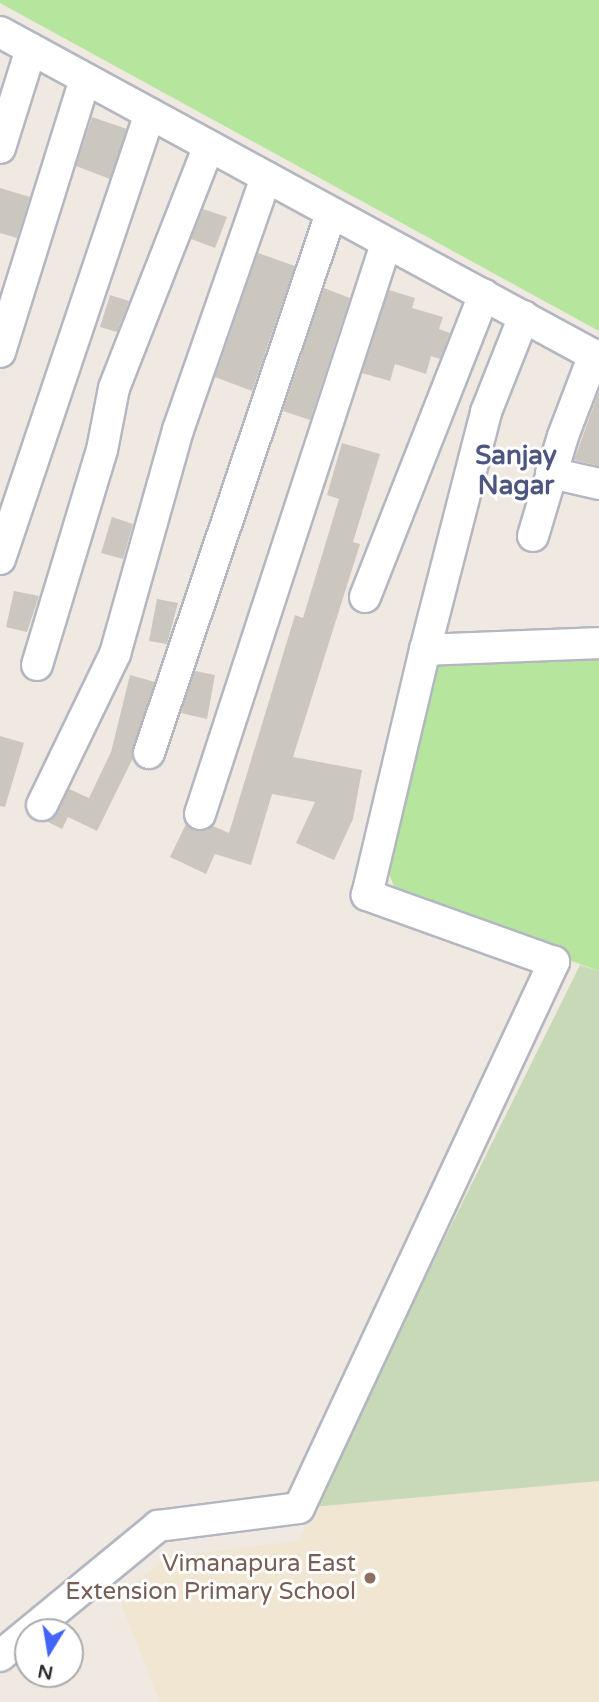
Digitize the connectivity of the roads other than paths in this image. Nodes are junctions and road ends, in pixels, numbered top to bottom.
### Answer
1 (0, 32) edge
2 (31, 49) junction
3 (85, 79) junction
4 (150, 114) junction
5 (209, 146) junction
6 (0, 148) edge
7 (266, 177) junction
8 (331, 214) junction
9 (386, 244) junction
10 (484, 295) junction
11 (524, 316) junction
12 (0, 352) edge
13 (597, 356) edge
14 (551, 473) junction
15 (599, 484) edge
16 (533, 536) dead end
17 (0, 559) edge
18 (365, 597) dead end
19 (599, 643) edge
20 (425, 650) junction
21 (37, 665) dead end
22 (149, 753) dead end
23 (42, 805) dead end
24 (200, 814) dead end
25 (0, 1656) edge

1 - 2 street
2 - 3 street
2 - 6 street
3 - 4 street
3 - 12 street
4 - 5 street
4 - 17 street
5 - 7 street
5 - 21 street
7 - 8 street
7 - 23 street
8 - 9 street
8 - 22 street
9 - 10 street
9 - 24 street
10 - 11 street
10 - 18 street
11 - 13 street
11 - 20 street
13 - 14 street
14 - 15 street
14 - 16 street
19 - 20 street
20 - 25 street

